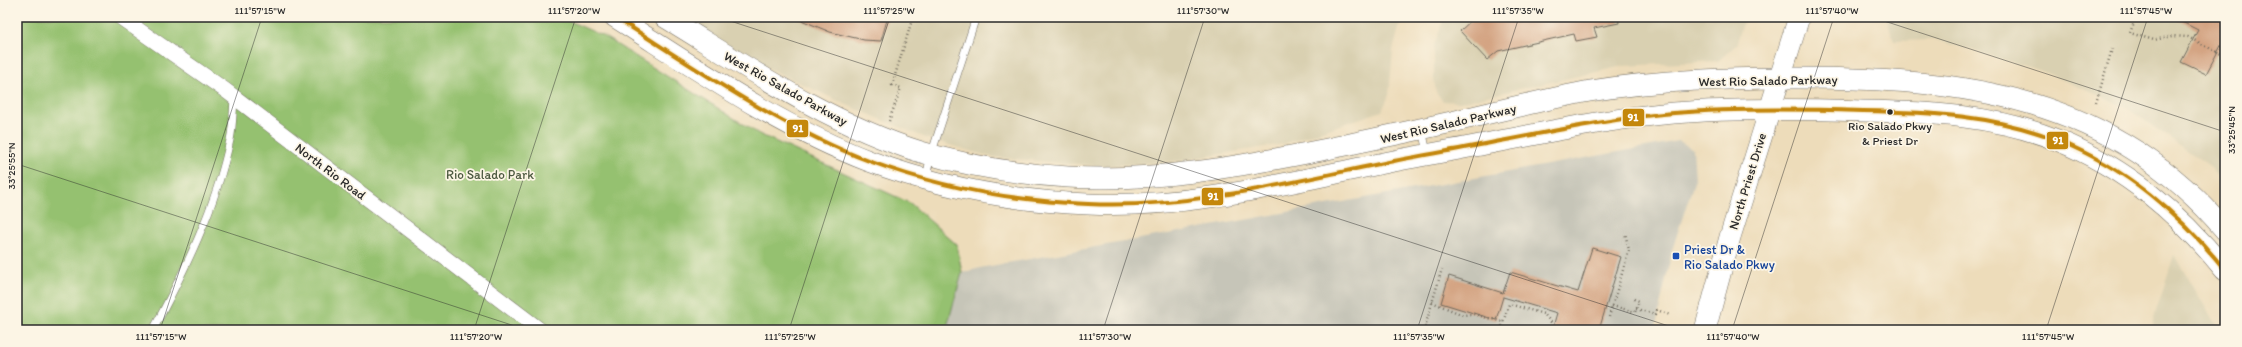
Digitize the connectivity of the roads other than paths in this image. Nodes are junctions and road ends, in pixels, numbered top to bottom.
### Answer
1 (120, 17) edge
2 (615, 17) edge
3 (665, 17) edge
4 (976, 17) edge
5 (1800, 17) edge
6 (1780, 78) junction
7 (234, 97) junction
8 (1769, 111) junction
9 (1422, 129) junction
10 (1427, 154) junction
11 (931, 155) junction
12 (2122, 173) junction
13 (925, 178) junction
14 (2225, 230) edge
15 (2225, 243) edge
16 (2225, 270) edge
17 (153, 330) edge
18 (540, 330) edge
19 (1705, 330) edge

1 - 7 street, North Rio Road
2 - 13 main road, West Rio Salado Parkway
3 - 11 main road, West Rio Salado Parkway
4 - 11 lane
5 - 6 main road, North Priest Drive
6 - 8 main road, North Priest Drive
6 - 9 main road, West Rio Salado Parkway
6 - 14 main road, West Rio Salado Parkway
7 - 17 lane
7 - 18 street, North Rio Road
8 - 10 main road, West Rio Salado Parkway
8 - 12 main road, West Rio Salado Parkway
8 - 19 main road, North Priest Drive
9 - 10 lane
9 - 11 main road, West Rio Salado Parkway
10 - 13 main road, West Rio Salado Parkway
11 - 13 lane
12 - 15 main road
12 - 16 main road, West Rio Salado Parkway

